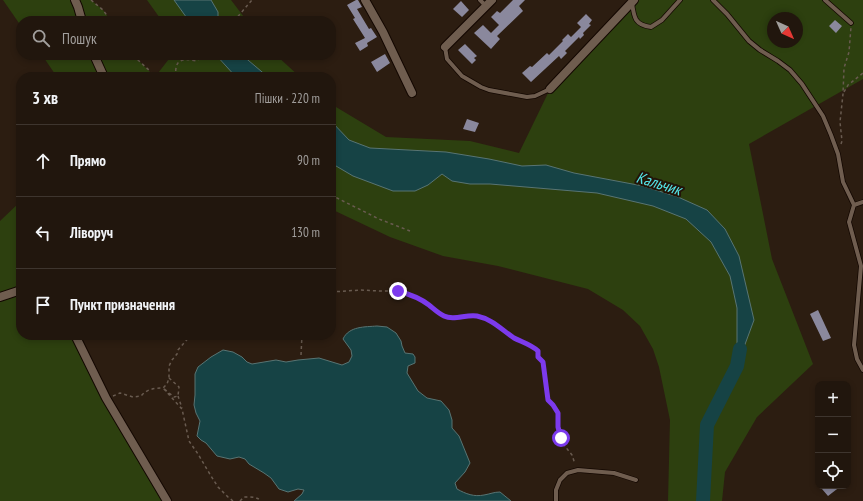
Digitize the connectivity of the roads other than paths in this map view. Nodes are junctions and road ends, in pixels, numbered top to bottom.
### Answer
1 (75, 0) edge
2 (365, 0) edge
3 (480, 0) edge
4 (680, 0) edge
5 (713, 0) edge
6 (825, 0) edge
7 (631, 1) edge
8 (489, 3) edge
9 (81, 16) edge
10 (851, 23) road end
11 (445, 47) joint
12 (96, 60) edge
13 (102, 72) edge
14 (550, 89) joint
15 (412, 93) dead end
16 (863, 202) edge
17 (854, 204) junction
18 (16, 292) edge
19 (0, 298) edge
20 (77, 340) edge
21 (863, 370) edge
22 (636, 480) dead end
23 (167, 501) edge
24 (556, 501) edge

1 - 9 street
2 - 15 street
3 - 8 lane
4 - 7 lane
5 - 17 lane
6 - 10 lane
7 - 14 street
8 - 11 street
11 - 14 lane
12 - 13 street
16 - 17 lane
17 - 21 lane
18 - 19 street
20 - 23 street
22 - 24 lane

